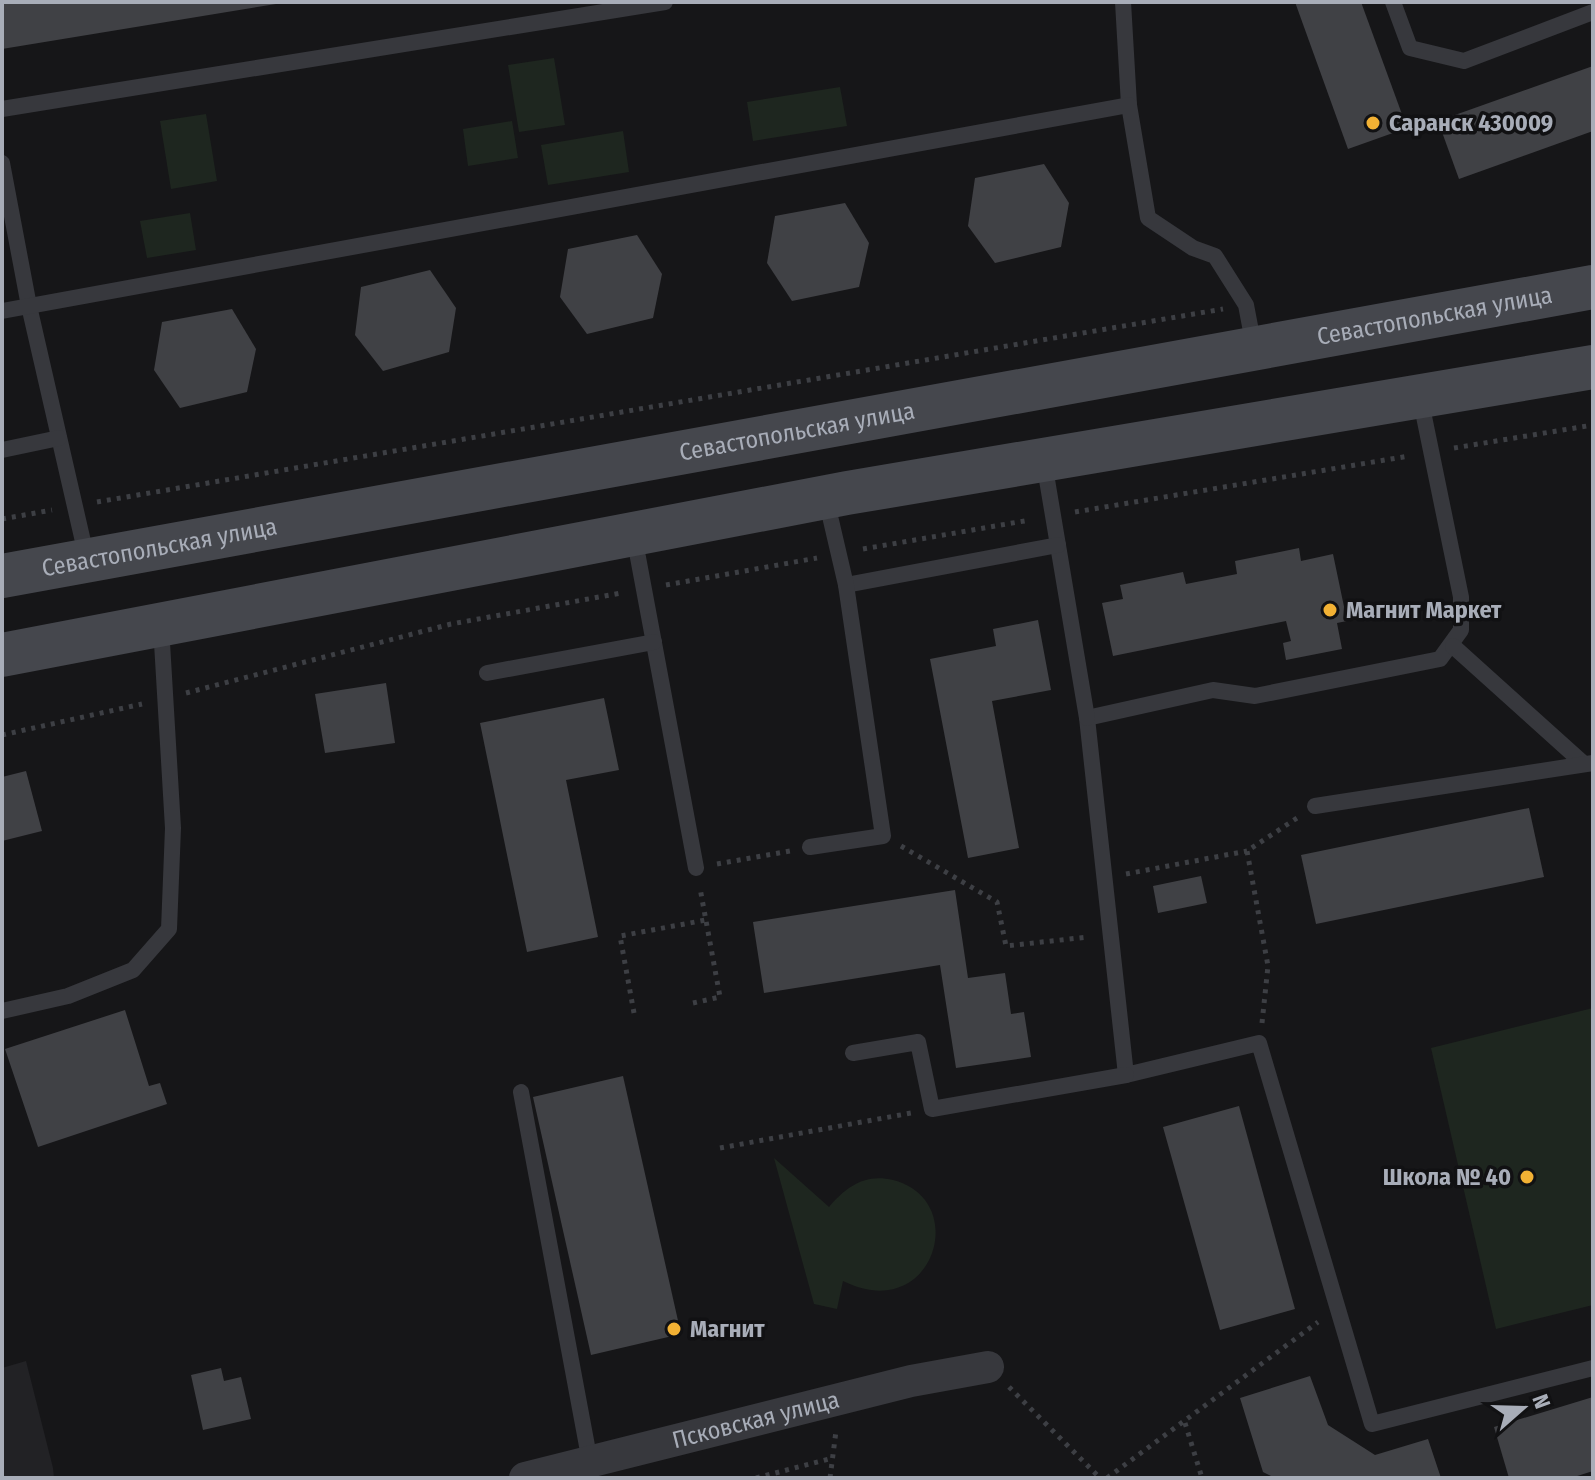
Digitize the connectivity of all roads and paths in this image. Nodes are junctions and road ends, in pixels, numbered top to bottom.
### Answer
1 (665, 2) edge
2 (1123, 2) edge
3 (1393, 2) edge
4 (1593, 12) edge
5 (1129, 105) junction
6 (2, 109) edge
7 (2, 163) edge
8 (1593, 287) edge
9 (1246, 305) junction
10 (29, 306) junction
11 (2, 311) edge
12 (1254, 348) junction
13 (1593, 367) edge
14 (1420, 396) junction
15 (1593, 425) edge
16 (59, 438) junction
17 (2, 450) edge
18 (1432, 452) junction
19 (1044, 460) junction
20 (826, 498) junction
21 (74, 506) junction
22 (1053, 516) junction
23 (2, 519) edge
24 (633, 534) junction
25 (1058, 545) junction
26 (839, 554) junction
27 (88, 561) junction
28 (2, 576) edge
29 (846, 585) junction
30 (644, 589) junction
31 (161, 624) junction
32 (654, 642) junction
33 (1453, 646) junction
34 (2, 655) edge
35 (487, 673) dead end
36 (168, 698) junction
37 (1087, 718) junction
38 (2, 735) edge
39 (1588, 763) edge
40 (1315, 806) joint
41 (883, 836) junction
42 (810, 847) joint
43 (1247, 851) junction
44 (696, 868) junction
45 (1104, 878) junction
46 (706, 920) junction
47 (1111, 935) junction
48 (693, 1003) dead end
49 (2, 1011) edge
50 (634, 1013) dead end
51 (1259, 1043) junction
52 (853, 1053) dead end
53 (1126, 1075) junction
54 (521, 1092) dead end
55 (932, 1109) junction
56 (720, 1148) dead end
57 (1338, 1307) junction
58 (988, 1367) joint
59 (1593, 1368) edge
60 (839, 1399) junction
61 (1185, 1423) junction
62 (833, 1458) junction
63 (590, 1462) junction
64 (525, 1478) edge
65 (756, 1478) edge
66 (830, 1478) edge
67 (1100, 1478) edge
68 (1107, 1478) edge
69 (1202, 1478) edge

1 - 6 lane
2 - 5 lane
3 - 4 lane
5 - 9 lane
5 - 10 lane
7 - 10 lane
8 - 12 main road, Севастопольская улица
9 - 12 lane
9 - 21 path
10 - 11 lane
10 - 16 lane
12 - 27 main road, Севастопольская улица
13 - 14 main road
14 - 18 lane
14 - 19 main road
15 - 18 path
16 - 17 lane
16 - 21 lane
18 - 22 path
18 - 33 lane
19 - 20 main road
19 - 22 lane
20 - 24 main road
20 - 26 lane
21 - 23 path
21 - 27 lane
22 - 25 lane
22 - 26 path
24 - 30 lane
24 - 31 main road
25 - 29 lane
25 - 37 lane
26 - 29 lane
26 - 30 path
27 - 28 main road, Севастопольская улица
29 - 41 lane
30 - 32 lane
30 - 36 path
31 - 34 main road
31 - 36 lane
32 - 35 lane
32 - 44 lane
33 - 37 lane
33 - 39 lane
36 - 38 path
36 - 49 lane
37 - 45 lane
39 - 40 lane
40 - 43 path
41 - 42 lane
41 - 47 path
42 - 44 path
43 - 45 path
43 - 51 path
44 - 46 path
45 - 47 lane
46 - 48 path
46 - 50 path
47 - 53 lane
51 - 53 lane
51 - 57 lane
52 - 55 lane
53 - 55 lane
54 - 63 lane
55 - 56 path
57 - 59 lane
57 - 61 path
58 - 60 street, Псковская улица
58 - 67 path
60 - 62 path
60 - 63 street, Псковская улица
61 - 68 path
61 - 69 path
62 - 65 path
62 - 66 path
63 - 64 street, Псковская улица

